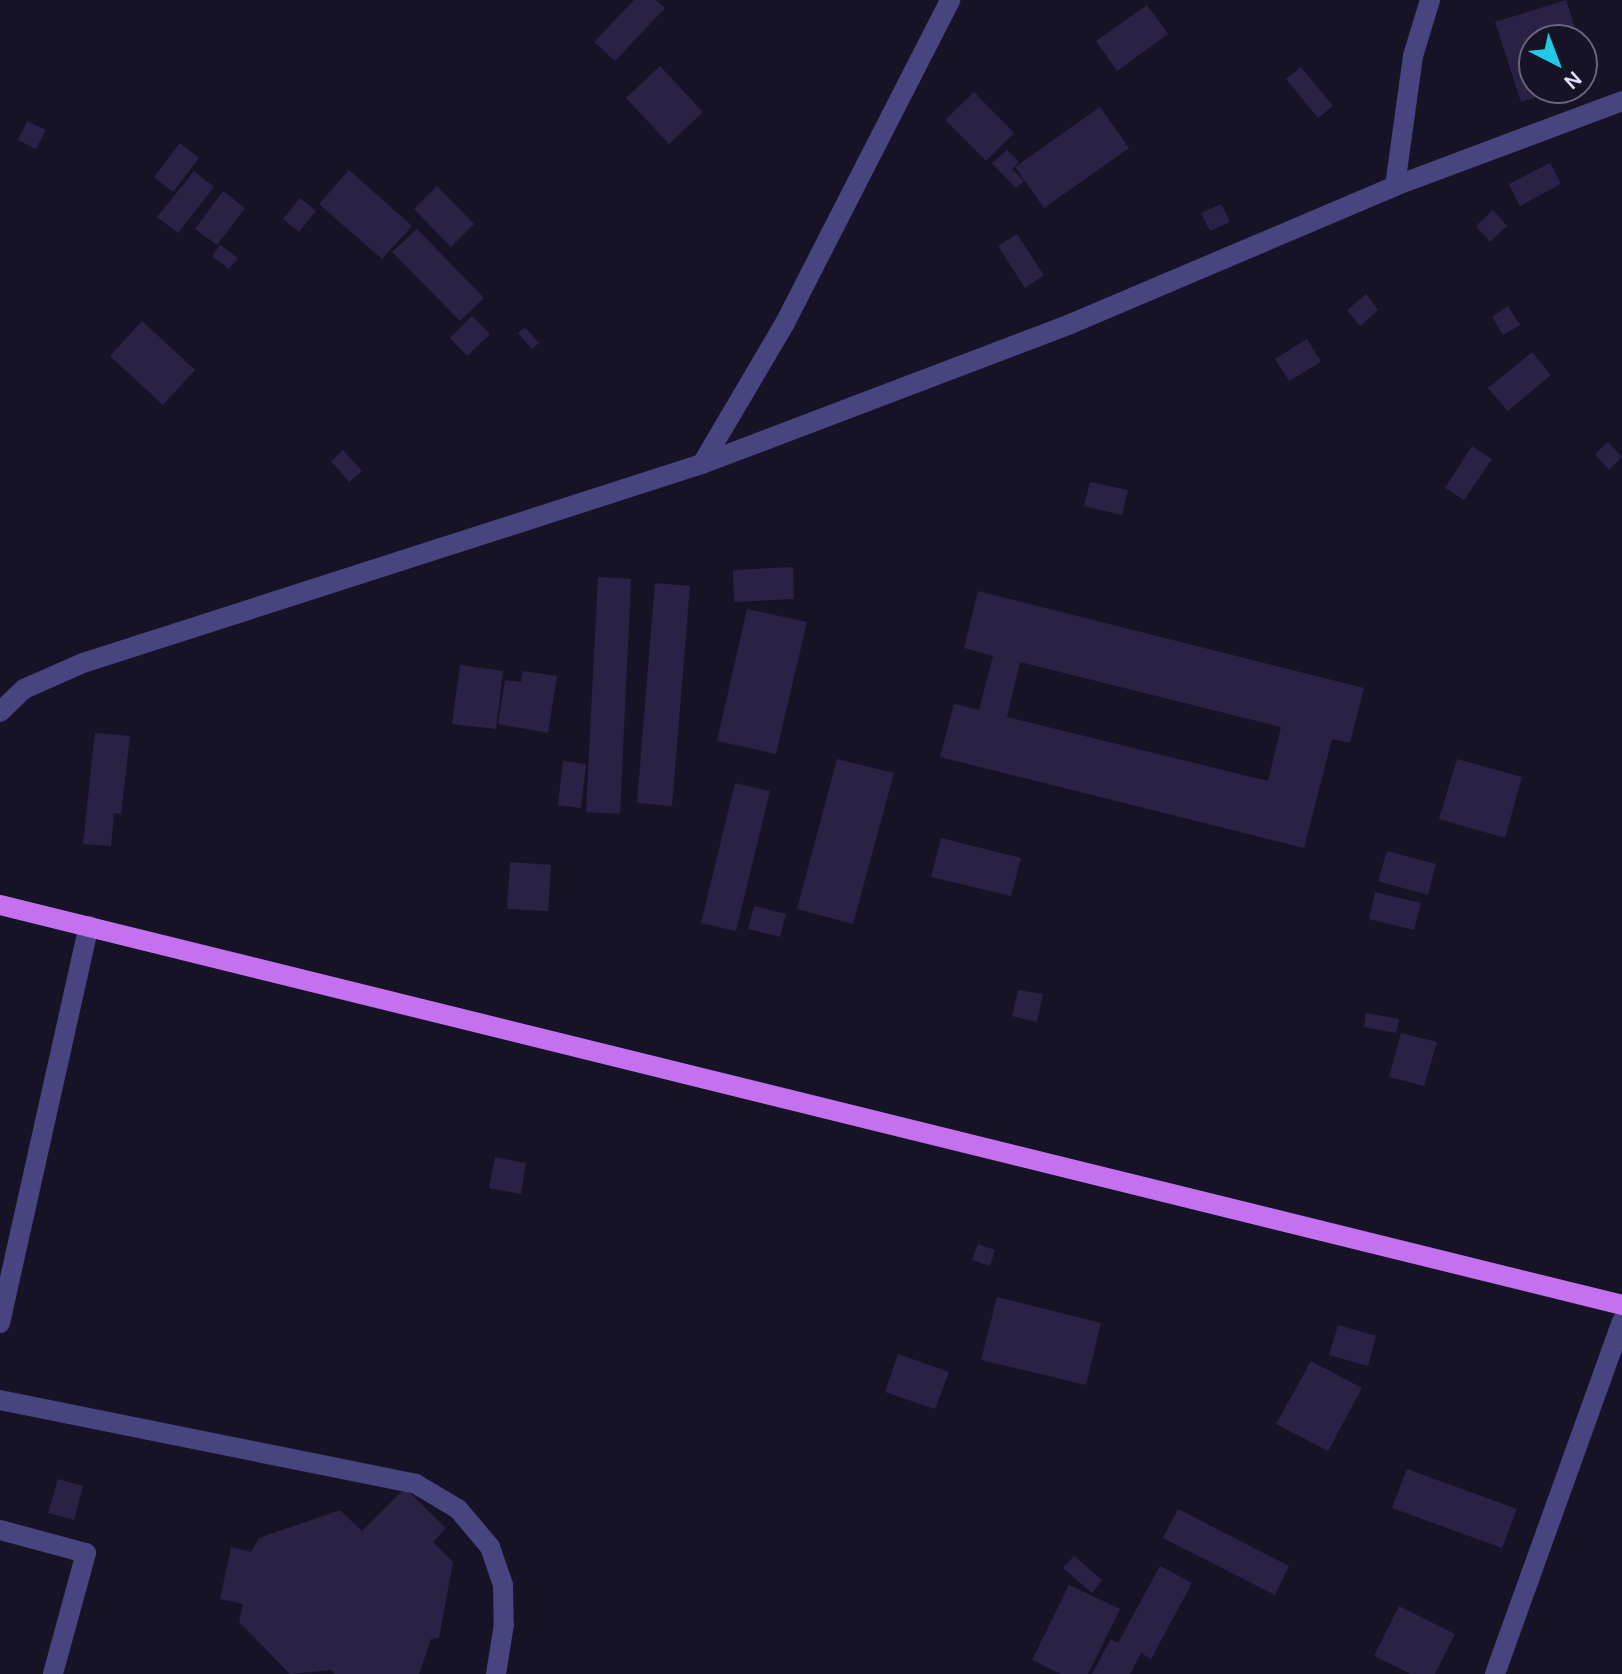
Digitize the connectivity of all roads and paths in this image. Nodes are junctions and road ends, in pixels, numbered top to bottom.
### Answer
1 (950, 0) edge
2 (1430, 0) edge
3 (1622, 101) edge
4 (1395, 186) junction
5 (702, 464) junction
6 (0, 712) edge
7 (0, 905) edge
8 (89, 926) junction
9 (1622, 1305) edge
10 (1622, 1321) edge
11 (0, 1323) edge
12 (0, 1400) edge
13 (0, 1530) edge
14 (53, 1674) edge
15 (496, 1674) edge
16 (1495, 1674) edge

1 - 5 street
2 - 4 street
3 - 4 street
4 - 5 street
5 - 6 street
7 - 8 main road
8 - 9 main road
8 - 11 street
10 - 16 street
12 - 15 street
13 - 14 street

